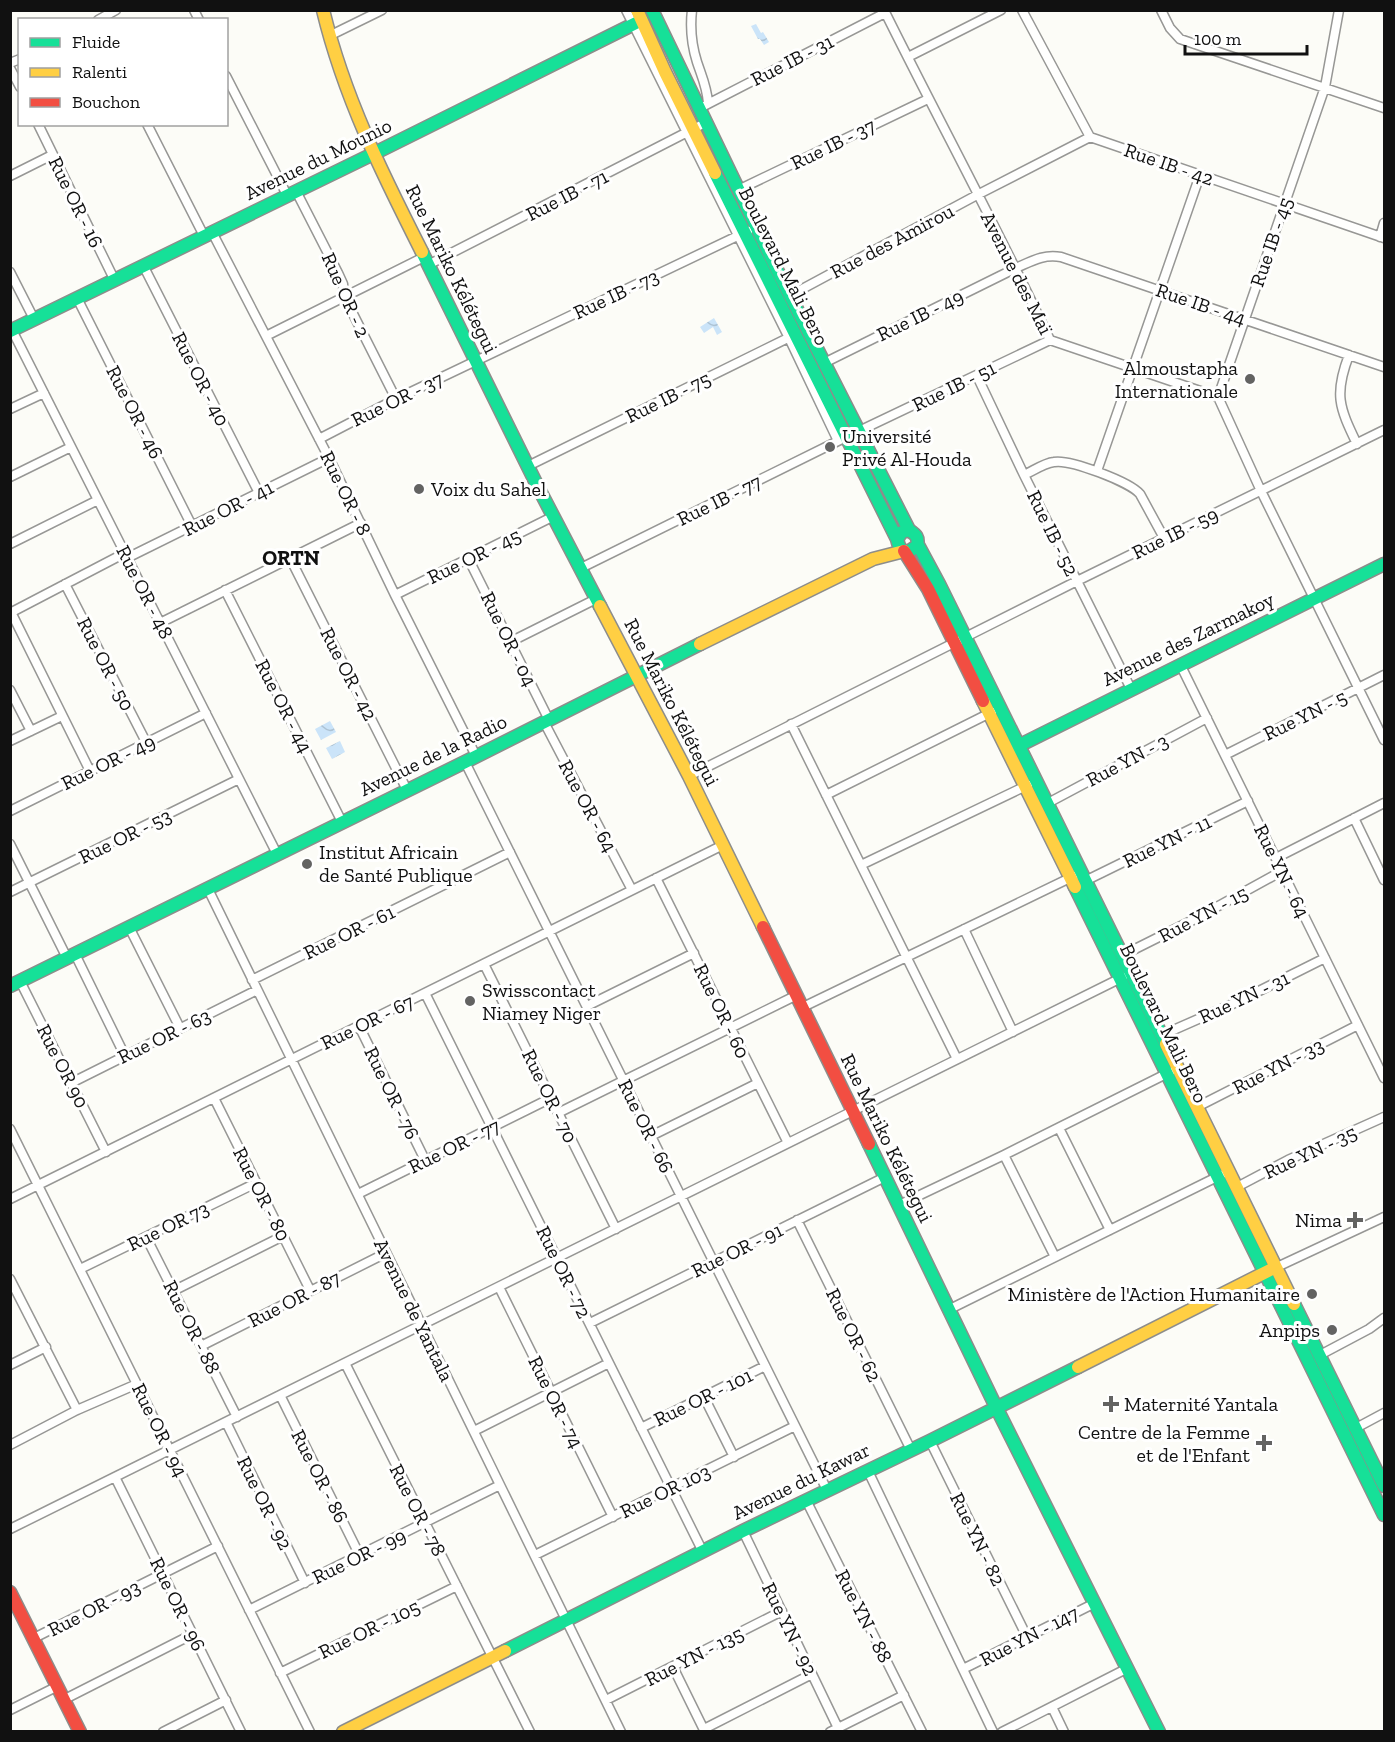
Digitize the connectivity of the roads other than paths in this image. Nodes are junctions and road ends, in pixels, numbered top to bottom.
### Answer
1 (116, 10) edge
2 (323, 10) edge
3 (382, 10) edge
4 (626, 10) edge
5 (692, 10) edge
6 (1000, 10) edge
7 (1022, 10) edge
8 (1161, 10) edge
9 (1339, 10) edge
10 (654, 11) edge
11 (885, 12) edge
12 (102, 18) edge
13 (637, 18) edge
14 (329, 36) junction
15 (908, 57) junction
16 (10, 68) edge
17 (228, 80) edge
18 (18, 83) edge
19 (1325, 87) junction
20 (928, 99) junction
21 (703, 106) junction
22 (1384, 108) edge
23 (705, 123) junction
24 (39, 126) edge
25 (148, 126) edge
26 (690, 131) junction
27 (1090, 137) junction
28 (373, 154) junction
29 (52, 155) junction
30 (1200, 175) junction
31 (10, 176) edge
32 (738, 190) junction
33 (291, 193) junction
34 (977, 195) junction
35 (1284, 204) junction
36 (1384, 223) edge
37 (747, 232) junction
38 (208, 234) junction
39 (1382, 238) edge
40 (426, 261) junction
41 (143, 266) junction
42 (1016, 268) junction
43 (10, 272) edge
44 (114, 279) junction
45 (1161, 291) junction
46 (791, 295) junction
47 (344, 296) junction
48 (77, 298) junction
49 (34, 319) junction
50 (1244, 319) junction
51 (11, 330) edge
52 (798, 334) junction
53 (266, 336) junction
54 (1050, 340) junction
55 (1349, 355) junction
56 (476, 361) junction
57 (824, 363) junction
58 (1135, 368) junction
59 (1384, 368) edge
60 (977, 376) junction
61 (44, 393) junction
62 (1218, 398) junction
63 (396, 399) junction
64 (10, 409) edge
65 (1384, 430) edge
66 (848, 437) junction
67 (319, 439) junction
68 (1357, 444) junction
69 (72, 447) junction
70 (329, 458) junction
71 (528, 466) junction
72 (1098, 471) junction
73 (1024, 475) junction
74 (10, 477) edge
75 (1261, 491) junction
76 (259, 493) junction
77 (98, 500) junction
78 (554, 516) junction
79 (361, 523) junction
80 (192, 526) junction
81 (909, 530) junction
82 (897, 538) junction
83 (1164, 538) junction
84 (10, 544) edge
85 (918, 545) junction
86 (904, 551) junction
87 (126, 556) junction
88 (290, 558) junction
89 (468, 558) junction
90 (873, 559) junction
91 (1384, 564) edge
92 (581, 568) junction
93 (1077, 581) junction
94 (65, 584) junction
95 (225, 590) junction
96 (395, 595) junction
97 (1314, 598) junction
98 (596, 599) junction
99 (11, 612) edge
100 (160, 623) junction
101 (960, 640) junction
102 (510, 642) junction
103 (1180, 664) junction
104 (637, 675) junction
105 (1384, 675) edge
106 (1358, 688) junction
107 (1131, 689) junction
108 (10, 690) edge
109 (995, 711) junction
110 (206, 713) junction
111 (62, 716) junction
112 (1207, 718) junction
113 (546, 721) junction
114 (791, 724) junction
115 (31, 731) junction
116 (1384, 740) edge
117 (10, 741) edge
118 (147, 744) junction
119 (1014, 748) junction
120 (1225, 754) junction
121 (471, 759) junction
122 (90, 771) junction
123 (689, 776) junction
124 (239, 779) junction
125 (1031, 783) junction
126 (407, 790) junction
127 (826, 795) junction
128 (1248, 801) junction
129 (1048, 803) junction
130 (1384, 803) edge
131 (10, 811) edge
132 (1354, 818) junction
133 (342, 822) junction
134 (10, 844) edge
135 (723, 846) junction
136 (510, 852) junction
137 (277, 854) junction
138 (1276, 858) junction
139 (861, 865) junction
140 (1282, 871) junction
141 (1085, 876) junction
142 (657, 878) junction
143 (1070, 878) junction
144 (1384, 880) edge
145 (30, 883) junction
146 (207, 889) junction
147 (632, 890) junction
148 (10, 892) edge
149 (129, 927) junction
150 (964, 929) junction
151 (549, 932) junction
152 (694, 953) junction
153 (1123, 955) junction
154 (71, 956) junction
155 (906, 957) junction
156 (1325, 958) junction
157 (484, 964) junction
158 (1126, 976) junction
159 (252, 980) junction
160 (15, 984) edge
161 (257, 990) junction
162 (425, 993) junction
163 (795, 996) junction
164 (586, 1006) junction
165 (801, 1008) junction
166 (1358, 1025) junction
167 (358, 1026) junction
168 (180, 1028) junction
169 (731, 1028) junction
170 (1013, 1032) junction
171 (1162, 1035) junction
172 (125, 1056) junction
173 (957, 1059) junction
174 (291, 1060) junction
175 (1172, 1071) junction
176 (1384, 1078) edge
177 (624, 1081) junction
178 (71, 1083) junction
179 (758, 1083) junction
180 (214, 1098) junction
181 (551, 1098) junction
182 (1197, 1107) junction
183 (852, 1111) junction
184 (558, 1113) junction
185 (1384, 1117) edge
186 (492, 1127) junction
187 (1059, 1128) junction
188 (10, 1129) edge
189 (651, 1136) junction
190 (788, 1143) junction
191 (106, 1152) junction
192 (1004, 1155) junction
193 (425, 1160) junction
194 (1223, 1174) junction
195 (885, 1177) junction
196 (256, 1183) junction
197 (38, 1185) junction
198 (1237, 1187) junction
199 (358, 1194) junction
200 (681, 1196) junction
201 (10, 1199) edge
202 (899, 1205) junction
203 (1384, 1217) edge
204 (797, 1221) junction
205 (616, 1229) junction
206 (1110, 1230) junction
207 (283, 1236) junction
208 (146, 1237) junction
209 (386, 1253) junction
210 (1055, 1257) junction
211 (557, 1258) junction
212 (713, 1262) junction
213 (80, 1269) junction
214 (1271, 1270) junction
215 (12, 1285) edge
216 (499, 1287) junction
217 (310, 1290) junction
218 (173, 1292) junction
219 (950, 1309) junction
220 (1384, 1318) edge
221 (590, 1323) junction
222 (422, 1325) junction
223 (201, 1346) junction
224 (45, 1347) junction
225 (1320, 1355) junction
226 (345, 1363) junction
227 (609, 1363) junction
228 (10, 1365) edge
229 (765, 1366) junction
230 (137, 1384) junction
231 (551, 1392) junction
232 (280, 1395) junction
233 (704, 1397) junction
234 (996, 1407) junction
235 (77, 1410) junction
236 (1384, 1413) edge
237 (237, 1417) junction
238 (226, 1422) junction
239 (795, 1426) junction
240 (641, 1428) junction
241 (1356, 1428) junction
242 (474, 1431) junction
243 (930, 1441) junction
244 (10, 1445) edge
245 (170, 1450) junction
246 (911, 1450) junction
247 (734, 1457) junction
248 (867, 1471) junction
249 (115, 1477) junction
250 (500, 1485) junction
251 (1384, 1486) edge
252 (671, 1488) junction
253 (827, 1490) junction
254 (806, 1500) junction
255 (1383, 1507) edge
256 (613, 1516) junction
257 (425, 1523) junction
258 (10, 1529) edge
259 (743, 1530) junction
260 (218, 1546) junction
261 (703, 1552) junction
262 (360, 1556) junction
263 (535, 1556) junction
264 (163, 1573) junction
265 (305, 1583) junction
266 (457, 1586) junction
267 (10, 1592) edge
268 (1095, 1603) junction
269 (249, 1610) junction
270 (782, 1611) junction
271 (567, 1620) junction
272 (193, 1634) junction
273 (1027, 1637) junction
274 (34, 1638) junction
275 (492, 1657) junction
276 (673, 1667) junction
277 (1128, 1668) junction
278 (963, 1669) junction
279 (280, 1672) junction
280 (812, 1674) junction
281 (58, 1686) junction
282 (904, 1695) junction
283 (65, 1699) junction
284 (226, 1700) junction
285 (606, 1700) junction
286 (1052, 1707) junction
287 (10, 1710) edge
288 (704, 1730) edge
289 (834, 1730) edge
290 (81, 1731) edge
291 (163, 1731) edge
292 (241, 1731) edge
293 (310, 1731) edge
294 (343, 1731) edge
295 (530, 1731) edge
296 (621, 1731) edge
297 (922, 1731) edge
298 (993, 1731) edge
299 (1002, 1731) edge
300 (1064, 1731) edge
301 (1159, 1731) edge

1 - 12 street
2 - 14 street, Rue Mariko Kélétegui
3 - 14 street
4 - 13 street, Boulevard Mali Bero
5 - 21 street
6 - 15 street
7 - 27 street
8 - 19 street
9 - 19 street, Rue IB - 45
10 - 21 street, Boulevard Mali Bero
11 - 15 street, Avenue des Maï
11 - 21 street, Rue IB - 31
13 - 26 street, Boulevard Mali Bero
13 - 28 street, Avenue du Mounio
14 - 28 street, Rue Mariko Kélétegui
15 - 20 street, Avenue des Maï
16 - 18 street
17 - 33 street, Rue OR - 2
19 - 22 street
19 - 35 street, Rue IB - 45
20 - 32 street, Rue IB - 37
20 - 34 street, Avenue des Maï
21 - 23 street, Boulevard Mali Bero
23 - 26 street, Rue IB - 71
23 - 32 street, Boulevard Mali Bero
24 - 29 street, Rue OR - 16
25 - 38 street, Rue OR - 8
26 - 37 street, Boulevard Mali Bero
26 - 40 street, Rue IB - 71
27 - 30 street, Rue IB - 42
27 - 34 street, Rue des Amirou
28 - 33 street, Avenue du Mounio
28 - 40 street, Rue Mariko Kélétegui
29 - 31 street
29 - 44 street, Rue OR - 16
30 - 35 street, Rue IB - 42
30 - 45 street
32 - 37 street, Boulevard Mali Bero
33 - 38 street, Avenue du Mounio
33 - 47 street, Rue OR - 2
34 - 42 street, Avenue des Maï
34 - 46 street, Rue des Amirou
35 - 39 street, Rue IB - 42
35 - 50 street, Rue IB - 45
36 - 39 street
37 - 46 street, Boulevard Mali Bero
37 - 52 street, Boulevard Mali Bero
37 - 56 street, Rue IB - 73
38 - 41 street, Avenue du Mounio
38 - 53 street, Rue OR - 8
40 - 47 street, Rue IB - 71
40 - 56 street, Rue Mariko Kélétegui
41 - 44 street, Avenue du Mounio
41 - 76 street, Rue OR - 40
42 - 45 street, Rue IB - 44
42 - 54 street, Avenue des Maï
42 - 57 street, Rue IB - 49
43 - 49 street
44 - 48 street, Avenue du Mounio
45 - 50 street, Rue IB - 44
45 - 58 street
46 - 52 street, Boulevard Mali Bero
47 - 53 street, Rue IB - 71
47 - 63 street, Rue OR - 2
48 - 49 street, Avenue du Mounio
48 - 80 street, Rue OR - 46
49 - 51 street, Avenue du Mounio
50 - 55 street, Rue IB - 44
50 - 62 street, Rue IB - 45
51 - 61 street, Rue OR - 48
52 - 57 street, Boulevard Mali Bero
52 - 66 street, Boulevard Mali Bero
52 - 71 street, Rue IB - 75
53 - 67 street, Rue OR - 8
54 - 58 street, Avenue des Maï
54 - 60 street, Rue IB - 51
55 - 59 street, Rue IB - 44
55 - 68 street
56 - 63 street, Rue OR - 37
56 - 71 street, Rue Mariko Kélétegui
57 - 66 street, Boulevard Mali Bero
58 - 62 street, Avenue des Maï
58 - 72 street
60 - 66 street, Rue IB - 51
60 - 73 street, Rue IB - 52
61 - 64 street
61 - 69 street, Rue OR - 48
62 - 75 street
63 - 67 street, Rue OR - 37
65 - 68 street, Rue IB - 59
66 - 81 street, Boulevard Mali Bero
66 - 82 street, Boulevard Mali Bero
66 - 92 street, Rue IB - 77
67 - 70 street, Rue OR - 8
68 - 75 street, Rue IB - 59
69 - 74 street
69 - 77 street, Rue OR - 48
70 - 76 street, Rue OR - 41
70 - 79 street, Rue OR - 8
71 - 78 street, Rue Mariko Kélétegui
72 - 73 street
72 - 83 street
73 - 93 street, Rue IB - 52
75 - 83 street, Rue IB - 59
75 - 97 street
76 - 80 street, Rue OR - 41
77 - 84 street
77 - 87 street, Rue OR - 48
78 - 89 street, Rue OR - 45
78 - 92 street, Rue Mariko Kélétegui
79 - 88 street
79 - 96 street, Rue OR - 8
80 - 87 street, Rue OR - 41
81 - 82 street
81 - 85 street
82 - 86 street
82 - 90 street
83 - 93 street, Rue IB - 59
85 - 86 street
85 - 101 street, Boulevard Mali Bero
86 - 90 street
86 - 101 street, Boulevard Mali Bero
87 - 94 street, Rue OR - 41
87 - 100 street, Rue OR - 48
88 - 95 street
88 - 126 street, Rue OR - 42
89 - 96 street, Rue OR - 45
89 - 102 street, Rue OR - 04
90 - 104 street, Avenue de la Radio
91 - 97 street, Avenue des Zarmakoy
92 - 98 street, Rue Mariko Kélétegui
93 - 101 street, Rue IB - 59
93 - 107 street, Rue IB - 52
94 - 99 street, Rue OR - 41
94 - 118 street, Rue OR - 50
95 - 100 street
95 - 133 street, Rue OR - 44
96 - 121 street, Rue OR - 8
97 - 103 street, Avenue des Zarmakoy
97 - 106 street
98 - 102 street
98 - 104 street, Rue Mariko Kélétegui
99 - 111 street
100 - 110 street, Rue OR - 48
101 - 109 street, Boulevard Mali Bero
101 - 114 street, Rue IB - 59
102 - 113 street, Rue OR - 04
103 - 107 street, Avenue des Zarmakoy
103 - 112 street, Rue YN - 64
104 - 113 street, Avenue de la Radio
104 - 123 street, Rue Mariko Kélétegui
105 - 106 street, Rue YN - 5
106 - 116 street
106 - 120 street, Rue YN - 5
107 - 119 street, Avenue des Zarmakoy
108 - 115 street
109 - 119 street, Boulevard Mali Bero
109 - 127 street
110 - 118 street, Rue OR - 49
110 - 124 street, Rue OR - 48
111 - 115 street
111 - 122 street
112 - 120 street, Rue YN - 64
112 - 129 street, Rue YN - 3
113 - 121 street, Avenue de la Radio
113 - 147 street, Rue OR - 64
114 - 123 street, Rue IB - 59
114 - 127 street
115 - 117 street
118 - 122 street, Rue OR - 49
119 - 125 street, Boulevard Mali Bero
120 - 128 street, Rue YN - 64
121 - 126 street, Avenue de la Radio
121 - 136 street, Rue OR - 66
122 - 131 street, Rue OR - 49
123 - 135 street, Rue Mariko Kélétegui
124 - 137 street, Rue OR - 48
124 - 145 street, Rue OR - 53
125 - 129 street, Boulevard Mali Bero
125 - 139 street
125 - 143 street, Boulevard Mali Bero
126 - 133 street, Avenue de la Radio
127 - 139 street
128 - 138 street, Rue YN - 64
128 - 141 street, Rue YN - 11
129 - 141 street, Boulevard Mali Bero
130 - 132 street
132 - 138 street
132 - 144 street
133 - 137 street, Avenue de la Radio
134 - 145 street
135 - 142 street, Rue OR - 67
135 - 163 street, Rue Mariko Kélétegui
136 - 151 street, Rue OR - 66
136 - 159 street, Rue OR - 61
137 - 146 street, Avenue de la Radio
138 - 140 street, Rue YN - 64
139 - 155 street
140 - 153 street, Rue YN - 15
140 - 156 street, Rue YN - 64
141 - 143 street, Rue YN - 11
141 - 153 street, Boulevard Mali Bero
142 - 147 street, Rue OR - 67
142 - 152 street, Rue OR - 60
143 - 150 street, Rue YN - 11
143 - 158 street, Boulevard Mali Bero
145 - 148 street, Rue OR - 53
145 - 154 street
146 - 149 street, Avenue de la Radio
146 - 159 street, Avenue de Yantala
147 - 151 street, Rue OR - 67
149 - 154 street, Avenue de la Radio
149 - 168 street
150 - 155 street, Rue YN - 11
150 - 170 street
151 - 157 street, Rue OR - 67
151 - 164 street, Rue OR - 66
152 - 164 street
152 - 169 street, Rue OR - 60
153 - 158 street, Boulevard Mali Bero
154 - 160 street, Avenue de la Radio
154 - 172 street
155 - 165 street, Rue YN - 11
155 - 173 street
156 - 166 street, Rue YN - 64
156 - 171 street, Rue YN - 31
157 - 162 street, Rue OR - 67
157 - 181 street, Rue OR - 70
158 - 170 street
158 - 171 street, Boulevard Mali Bero
158 - 175 street, Boulevard Mali Bero
159 - 161 street, Avenue de Yantala
160 - 178 street, Rue OR 90
161 - 168 street, Rue OR - 63
161 - 174 street, Avenue de Yantala
162 - 167 street, Rue OR - 67
162 - 186 street, Rue OR - 72
163 - 165 street, Rue Mariko Kélétegui
163 - 169 street
164 - 177 street, Rue OR - 66
165 - 183 street, Rue Mariko Kélétegui
166 - 176 street, Rue YN - 64
166 - 182 street, Rue YN - 33
167 - 174 street, Rue OR - 67
167 - 193 street, Rue OR - 76
168 - 172 street, Rue OR - 63
169 - 177 street
169 - 179 street, Rue OR - 60
170 - 173 street
171 - 175 street, Boulevard Mali Bero
172 - 178 street, Rue OR - 63
173 - 183 street
174 - 180 street, Rue OR - 67
174 - 199 street, Avenue de Yantala
175 - 182 street, Boulevard Mali Bero
175 - 187 street
175 - 194 street, Boulevard Mali Bero
177 - 184 street
177 - 189 street, Rue OR - 66
178 - 191 street, Rue OR 90
179 - 189 street
179 - 190 street, Rue OR - 60
180 - 191 street, Rue OR - 67
180 - 196 street, Rue OR - 80
181 - 184 street, Rue OR - 70
181 - 186 street, Rue OR - 77
182 - 194 street, Boulevard Mali Bero
183 - 190 street
183 - 195 street, Rue Mariko Kélétegui
184 - 205 street, Rue OR - 70
185 - 198 street, Rue YN - 35
186 - 193 street, Rue OR - 77
186 - 211 street, Rue OR - 72
187 - 192 street
187 - 206 street
188 - 197 street, Rue OR - 94
189 - 200 street, Rue OR - 66
190 - 200 street
191 - 197 street, Rue OR - 67
192 - 202 street
192 - 210 street
193 - 199 street, Rue OR - 77
194 - 198 street, Boulevard Mali Bero
194 - 206 street
194 - 214 street, Boulevard Mali Bero
195 - 202 street, Rue Mariko Kélétegui
195 - 204 street, Rue OR - 91
196 - 207 street, Rue OR - 80
196 - 208 street, Rue OR 73
197 - 201 street, Rue OR - 67
197 - 213 street, Rue OR - 94
198 - 214 street, Boulevard Mali Bero
199 - 209 street, Avenue de Yantala
200 - 205 street
200 - 212 street, Rue OR - 66
202 - 219 street, Rue Mariko Kélétegui
203 - 214 street
204 - 212 street, Rue OR - 91
204 - 246 street, Rue OR - 62
205 - 211 street
206 - 210 street
207 - 217 street, Rue OR - 80
207 - 218 street
208 - 213 street, Rue OR 73
208 - 218 street, Rue OR - 88
209 - 217 street, Rue OR - 87
209 - 222 street, Avenue de Yantala
210 - 219 street
211 - 216 street
211 - 221 street, Rue OR - 72
212 - 221 street, Rue OR - 91
212 - 229 street, Rue OR - 66
213 - 230 street, Rue OR - 94
214 - 225 street, Boulevard Mali Bero
214 - 234 street, Avenue du Kawar
214 - 255 street, Boulevard Mali Bero
215 - 224 street
216 - 222 street
216 - 231 street, Rue OR - 74
217 - 223 street, Rue OR - 87
218 - 223 street, Rue OR - 88
219 - 234 street, Rue Mariko Kélétegui
220 - 225 street
221 - 227 street, Rue OR - 72
222 - 226 street
222 - 242 street, Avenue de Yantala
223 - 237 street, Rue OR - 88
224 - 228 street
224 - 235 street
225 - 241 street, Boulevard Mali Bero
226 - 232 street
226 - 257 street, Rue OR - 78
227 - 231 street
227 - 240 street, Rue OR - 72
229 - 233 street, Rue OR - 101
229 - 239 street, Rue OR - 66
230 - 235 street
230 - 245 street, Rue OR - 94
231 - 242 street
231 - 256 street, Rue OR - 74
232 - 237 street
232 - 262 street, Rue OR - 86
233 - 240 street, Rue OR - 101
233 - 247 street
234 - 243 street, Avenue du Kawar
234 - 268 street, Rue Mariko Kélétegui
235 - 244 street
236 - 241 street
237 - 238 street
238 - 245 street
238 - 265 street, Rue OR - 92
239 - 247 street, Rue OR 103
239 - 253 street, Rue OR - 66
240 - 252 street, Rue OR - 72
241 - 251 street, Boulevard Mali Bero
242 - 250 street, Avenue de Yantala
243 - 246 street, Avenue du Kawar
243 - 273 street, Rue YN - 82
245 - 249 street
245 - 260 street, Rue OR - 94
246 - 248 street, Avenue du Kawar
247 - 252 street, Rue OR 103
248 - 253 street, Avenue du Kawar
248 - 278 street
249 - 258 street
249 - 264 street, Rue OR - 96
250 - 257 street, Rue OR - 99
250 - 263 street, Avenue de Yantala
252 - 256 street, Rue OR 103
252 - 261 street, Rue OR - 72
253 - 254 street, Avenue du Kawar
254 - 259 street, Avenue du Kawar
254 - 282 street, Rue YN - 88
256 - 263 street, Rue OR 103
257 - 262 street, Rue OR - 99
257 - 266 street, Rue OR - 78
259 - 261 street, Avenue du Kawar
259 - 270 street, Rue YN - 92
260 - 264 street, Rue OR - 93
260 - 269 street, Rue OR - 94
261 - 271 street, Avenue du Kawar
262 - 265 street, Rue OR - 99
263 - 271 street, Avenue de Yantala
264 - 272 street, Rue OR - 96
264 - 274 street, Rue OR - 93
265 - 269 street, Rue OR - 99
266 - 275 street, Rue OR - 78
266 - 279 street, Rue OR - 105
267 - 274 street
268 - 273 street, Rue YN - 147
268 - 277 street, Rue Mariko Kélétegui
269 - 279 street, Rue OR - 94
270 - 276 street, Rue YN - 135
270 - 280 street, Rue YN - 92
271 - 275 street, Avenue du Kawar
271 - 285 street, Avenue de Yantala
272 - 283 street
272 - 284 street, Rue OR - 96
273 - 278 street, Rue YN - 147
274 - 281 street
275 - 294 street, Avenue du Kawar
275 - 295 street, Rue OR - 78
276 - 285 street, Rue YN - 135
276 - 288 street
277 - 286 street
277 - 301 street, Rue Mariko Kélétegui
278 - 298 street
279 - 293 street, Rue OR - 94
280 - 288 street
280 - 289 street, Rue YN - 92
281 - 283 street
281 - 287 street
282 - 289 street
282 - 297 street, Rue YN - 88
283 - 290 street
284 - 291 street
284 - 292 street, Rue OR - 96
285 - 296 street, Avenue de Yantala
286 - 299 street
286 - 300 street

